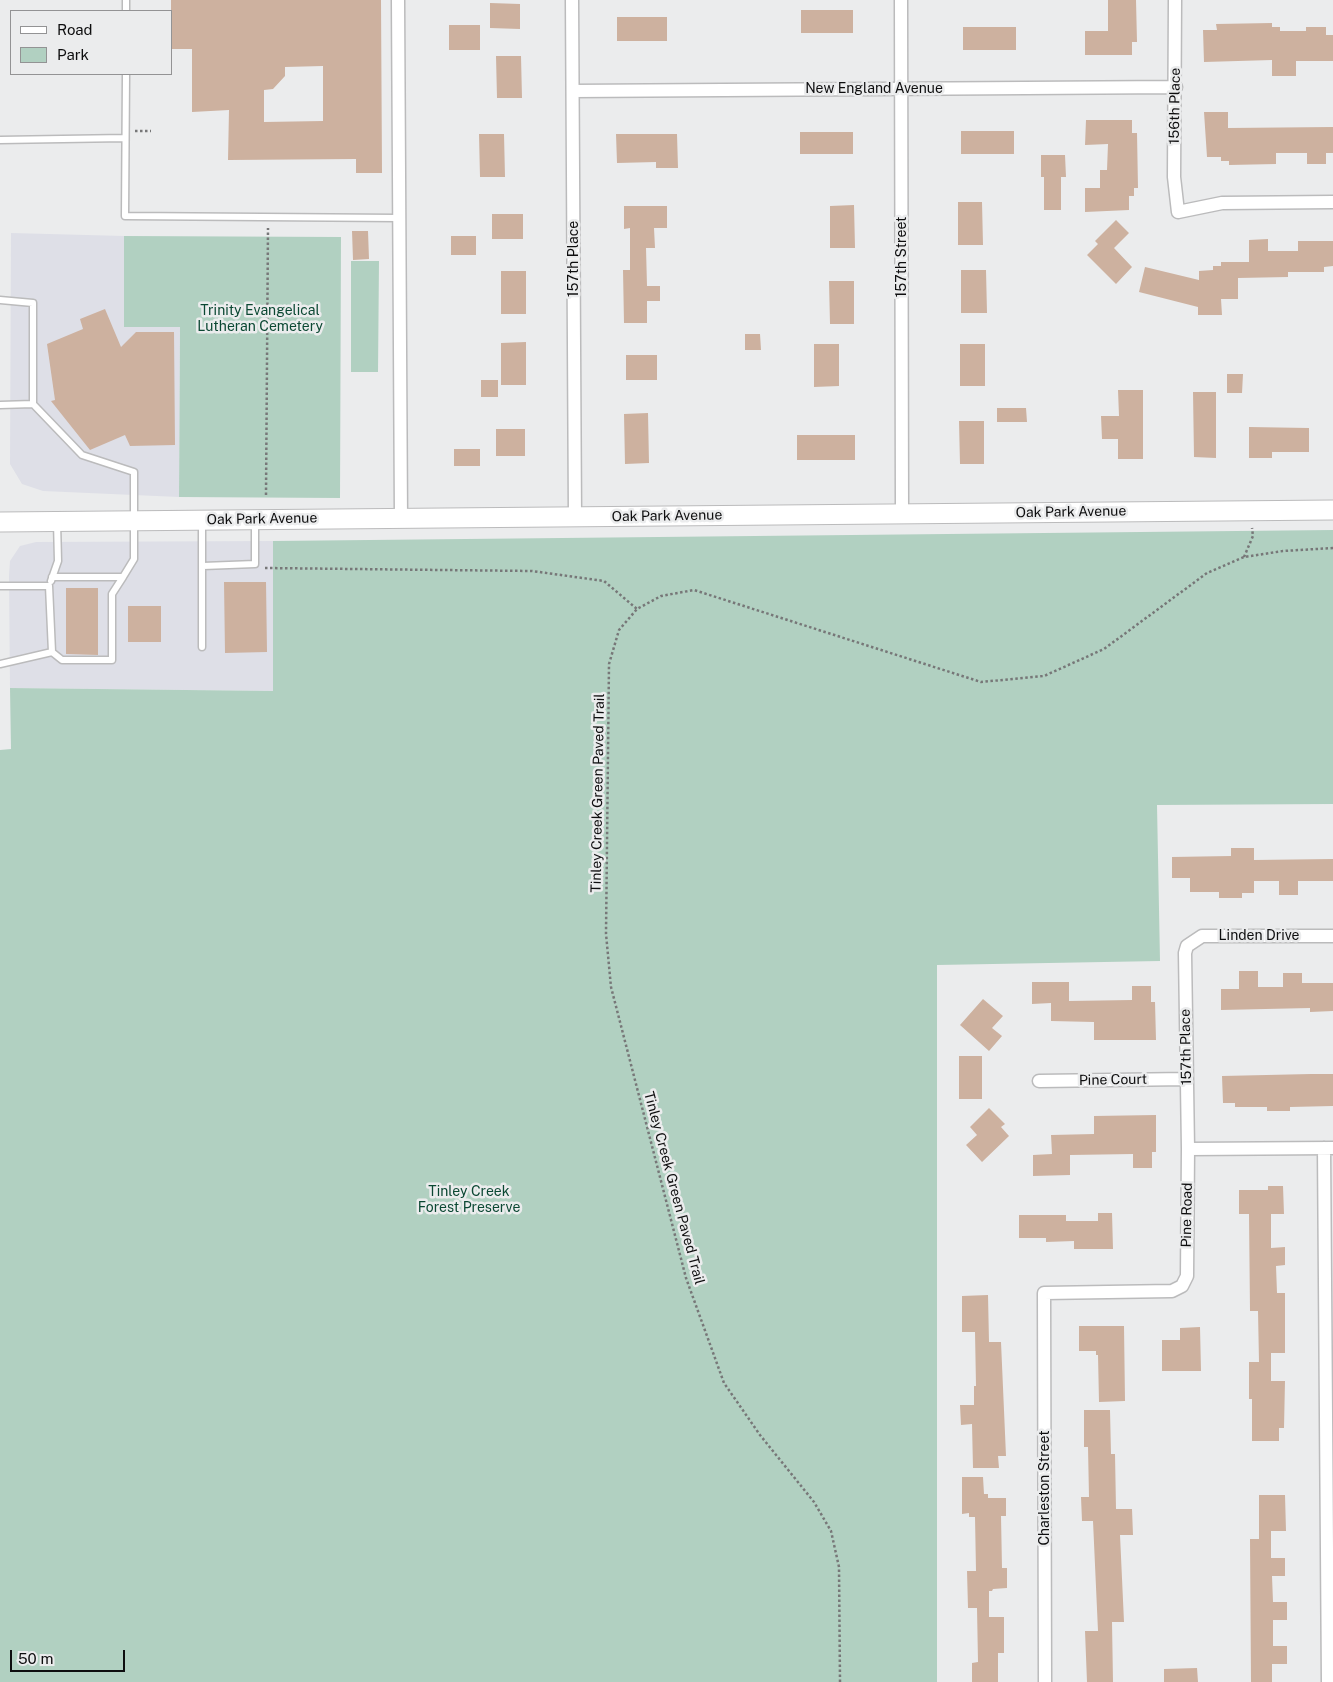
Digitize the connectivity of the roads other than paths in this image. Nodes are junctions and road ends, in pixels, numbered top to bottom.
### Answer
1 (398, 0) edge
2 (572, 0) edge
3 (902, 0) edge
4 (1175, 0) edge
5 (126, 75) edge
6 (1176, 87) junction
7 (902, 89) junction
8 (573, 91) junction
9 (125, 138) junction
10 (0, 140) edge
11 (1333, 202) edge
12 (398, 218) junction
13 (0, 300) edge
14 (0, 404) edge
15 (33, 404) junction
16 (1333, 510) edge
17 (902, 513) junction
18 (575, 517) junction
19 (401, 518) junction
20 (255, 519) junction
21 (133, 520) junction
22 (202, 520) junction
23 (56, 521) junction
24 (0, 522) edge
25 (203, 566) junction
26 (52, 577) junction
27 (123, 577) junction
28 (0, 586) edge
29 (49, 586) junction
30 (202, 647) dead end
31 (52, 652) junction
32 (0, 664) edge
33 (1333, 936) edge
34 (1187, 946) joint
35 (1187, 1078) junction
36 (1039, 1081) dead end
37 (1329, 1148) edge
38 (1188, 1149) junction
39 (1044, 1293) joint
40 (1045, 1682) edge
41 (1328, 1682) edge

1 - 12 street
2 - 8 street, 157th Place
3 - 7 street, 157th Street
4 - 6 street, 156th Place
5 - 9 lane
6 - 7 street, New England Avenue
6 - 11 street, 156th Place
7 - 8 street, New England Avenue
7 - 17 street, 157th Street
8 - 18 street, 157th Place
9 - 10 lane
9 - 12 lane
12 - 19 street
13 - 15 lane
14 - 15 lane
15 - 21 lane
16 - 17 street, Oak Park Avenue
17 - 18 street, Oak Park Avenue
18 - 19 street, Oak Park Avenue
19 - 20 street, Oak Park Avenue
20 - 22 street, Oak Park Avenue
20 - 25 lane
21 - 22 street, Oak Park Avenue
21 - 23 street, Oak Park Avenue
21 - 27 lane
22 - 25 lane
23 - 24 street, Oak Park Avenue
23 - 26 lane
25 - 30 lane
26 - 27 lane
26 - 29 lane
27 - 31 lane
28 - 29 lane
29 - 31 lane
31 - 32 lane
33 - 34 street, Linden Drive
34 - 35 street, 157th Place
35 - 36 street, Pine Court
35 - 38 street, 157th Place
37 - 38 street
37 - 41 street
38 - 39 street, Pine Road
39 - 40 street, Charleston Street

